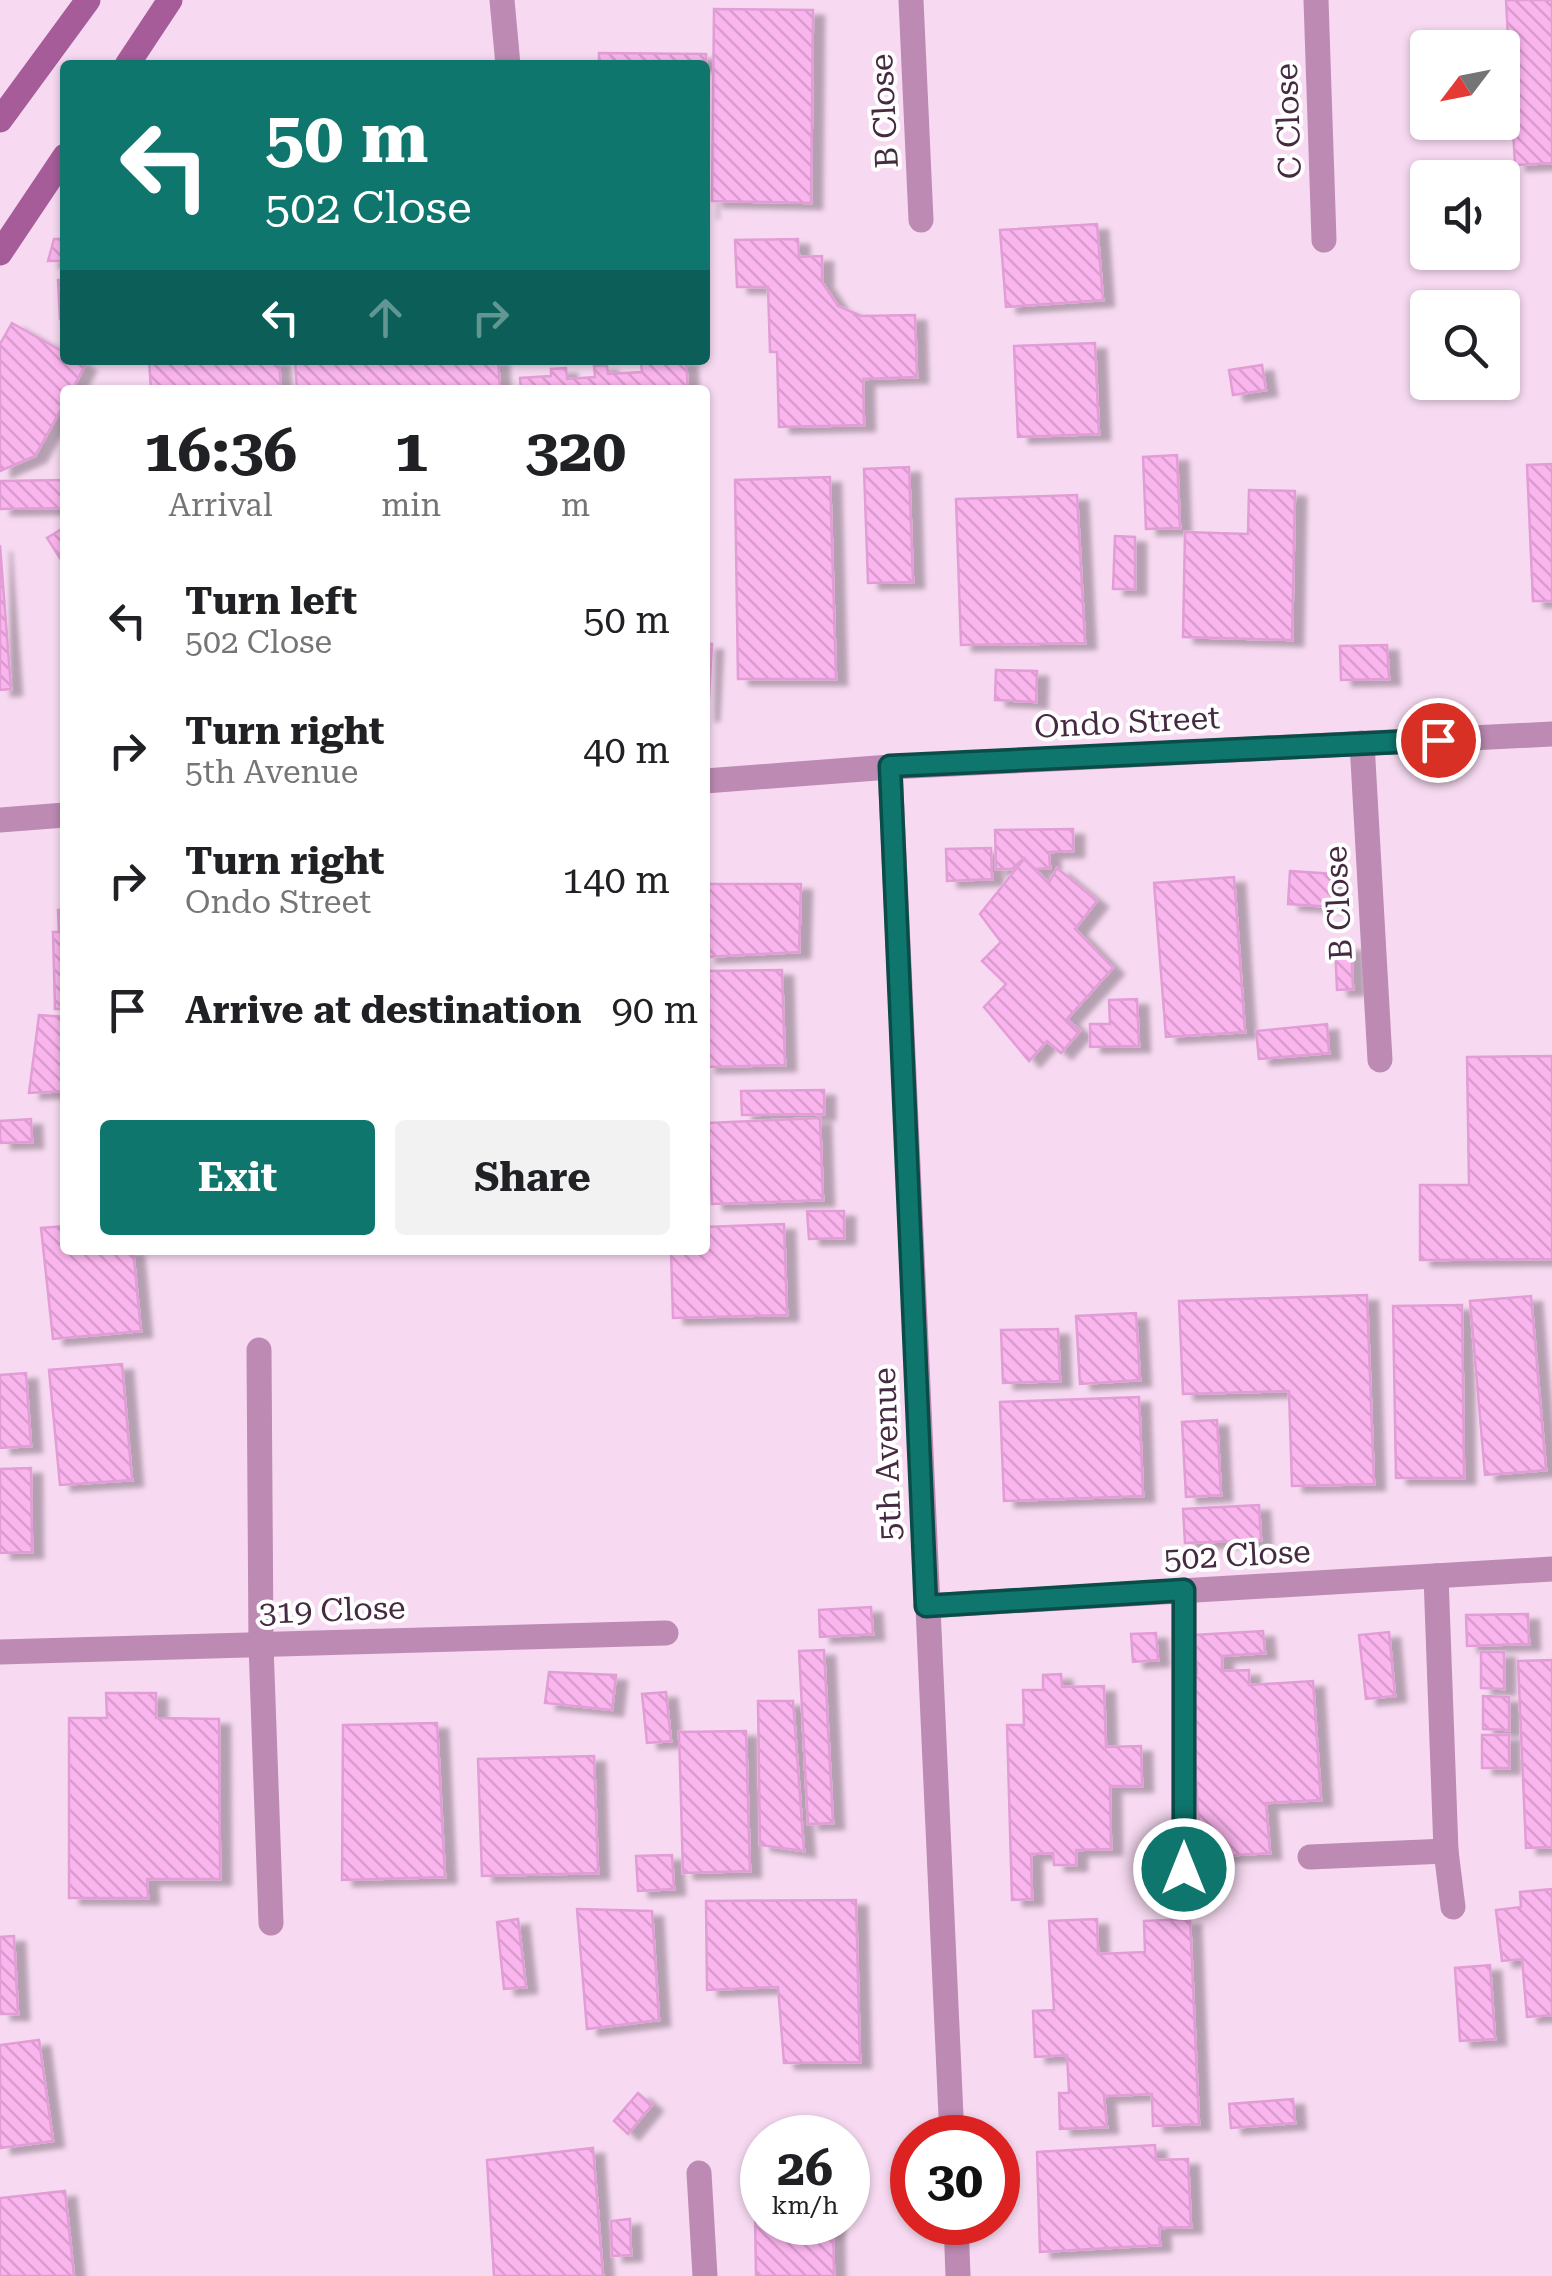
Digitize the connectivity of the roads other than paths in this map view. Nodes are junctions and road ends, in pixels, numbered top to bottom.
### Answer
1 (88, 0) edge
2 (170, 0) edge
3 (502, 0) edge
4 (911, 0) edge
5 (1316, 0) edge
6 (129, 60) edge
7 (508, 60) edge
8 (0, 120) edge
9 (60, 163) edge
10 (921, 220) dead end
11 (1324, 240) dead end
12 (0, 253) edge
13 (1552, 734) edge
14 (1362, 743) junction
15 (890, 766) junction
16 (710, 781) edge
17 (60, 814) edge
18 (0, 820) edge
19 (1380, 1060) dead end
20 (259, 1350) dead end
21 (1552, 1569) edge
22 (1436, 1576) junction
23 (1184, 1590) junction
24 (926, 1606) junction
25 (666, 1633) dead end
26 (261, 1645) junction
27 (0, 1652) edge
28 (1446, 1851) junction
29 (1310, 1858) dead end
30 (1184, 1869) dead end
31 (1453, 1907) dead end
32 (272, 1923) dead end
33 (951, 2115) edge
34 (699, 2173) dead end
35 (957, 2245) edge
36 (704, 2276) edge
37 (958, 2276) edge

1 - 8 street
2 - 6 street
3 - 7 street
4 - 10 street, B Close
5 - 11 street, C Close
9 - 12 street
13 - 14 street, Ondo Street
14 - 15 street, Ondo Street
14 - 19 street, B Close
15 - 16 street, Ondo Street
15 - 24 street, 5th Avenue
17 - 18 street
20 - 26 street
21 - 22 street, 502 Close
22 - 23 street, 502 Close
22 - 28 street
23 - 24 street, 502 Close
23 - 30 street
24 - 33 street, 5th Avenue
25 - 26 street, 319 Close
26 - 27 street, 319 Close
26 - 32 street
28 - 29 street
28 - 31 street
34 - 36 street
35 - 37 street

